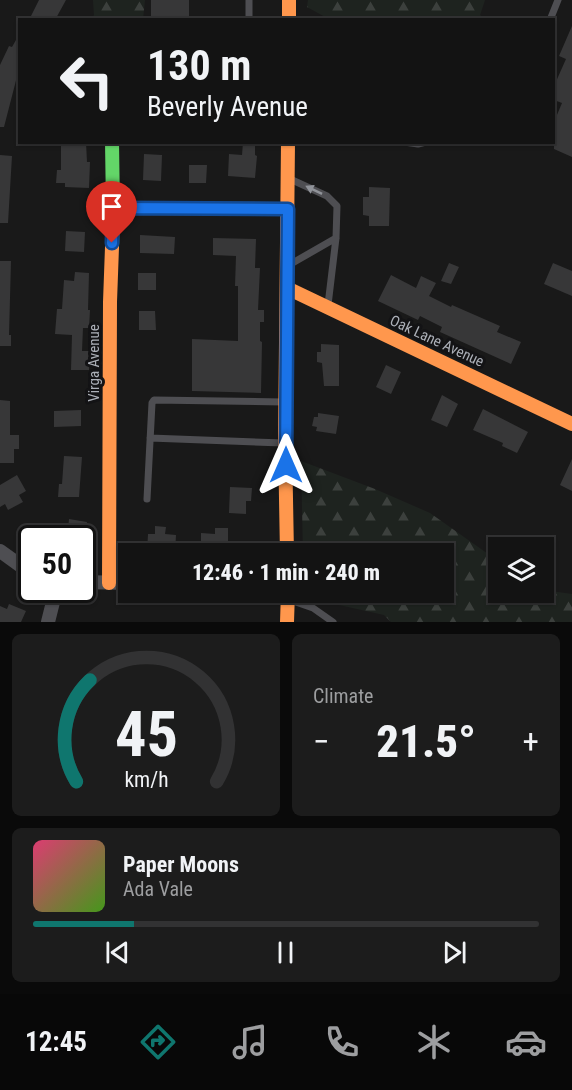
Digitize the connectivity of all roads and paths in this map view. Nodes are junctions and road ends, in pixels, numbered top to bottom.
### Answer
1 (249, 0) edge
2 (558, 0) edge
3 (249, 18) edge
4 (551, 18) edge
5 (112, 144) edge
6 (288, 144) edge
7 (288, 178) junction
8 (113, 208) junction
9 (288, 209) junction
10 (336, 238) junction
11 (287, 267) junction
12 (287, 288) junction
13 (328, 307) junction
14 (286, 402) junction
15 (572, 424) edge
16 (150, 438) junction
17 (285, 443) junction
18 (147, 499) dead end
19 (287, 543) edge
20 (0, 551) edge
21 (18, 564) edge
22 (96, 583) edge
23 (109, 583) junction
24 (118, 583) edge
25 (53, 603) edge
26 (288, 603) edge
27 (303, 603) edge
28 (48, 622) edge
29 (287, 622) edge
30 (333, 622) edge

1 - 3 lane
2 - 4 lane
5 - 8 street, Virga Avenue
6 - 7 street
7 - 9 street
10 -> 7 lane
8 - 9 street
8 - 23 street, Virga Avenue
9 - 11 street
10 - 11 lane
10 - 13 lane
11 - 12 street
12 - 13 street, Oak Lane Avenue
12 - 14 street
13 - 15 street, Oak Lane Avenue
14 - 16 lane
14 - 17 street
16 - 17 lane
16 - 18 lane
17 - 19 street
20 - 21 street
22 - 23 street
23 - 24 street
25 - 28 street
26 - 29 street
27 - 30 lane

